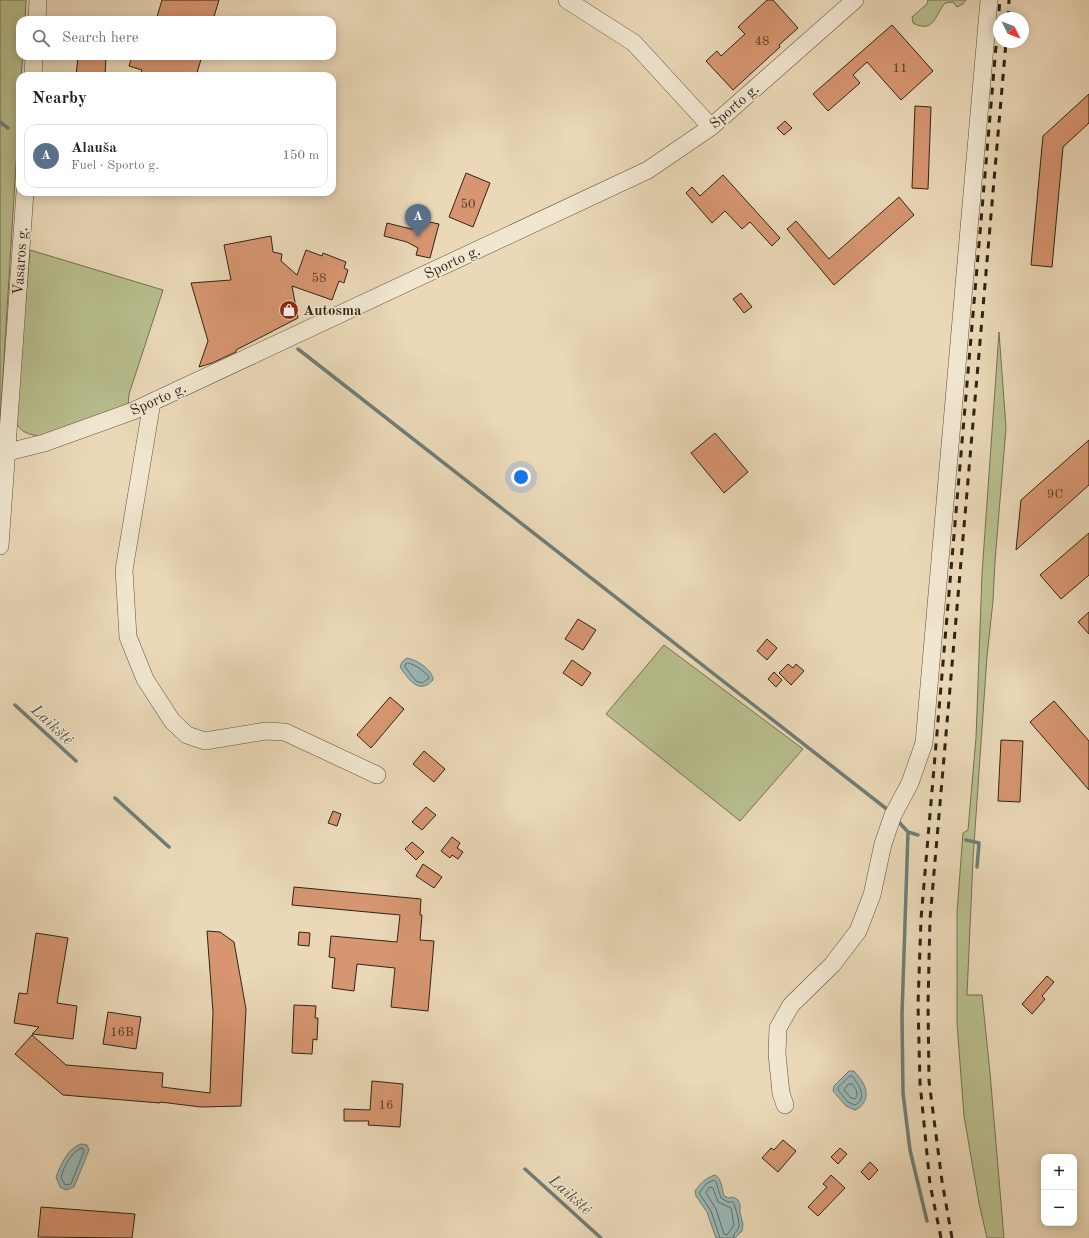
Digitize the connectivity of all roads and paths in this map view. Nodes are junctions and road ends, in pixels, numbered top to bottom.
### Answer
1 (38, 0) edge
2 (567, 0) edge
3 (855, 0) edge
4 (989, 0) edge
5 (37, 16) edge
6 (34, 60) edge
7 (33, 72) edge
8 (711, 127) junction
9 (25, 196) edge
10 (152, 402) junction
11 (4, 453) edge
12 (0, 546) edge
13 (377, 775) dead end
14 (785, 1105) dead end

1 - 5 street
2 - 8 street
3 - 8 street, Sporto g.
4 - 14 street
6 - 7 street
8 - 10 street, Sporto g.
9 - 11 street, Vasaros g.
10 - 11 street, Sporto g.
10 - 13 street
11 - 12 street, Vasaros g.

